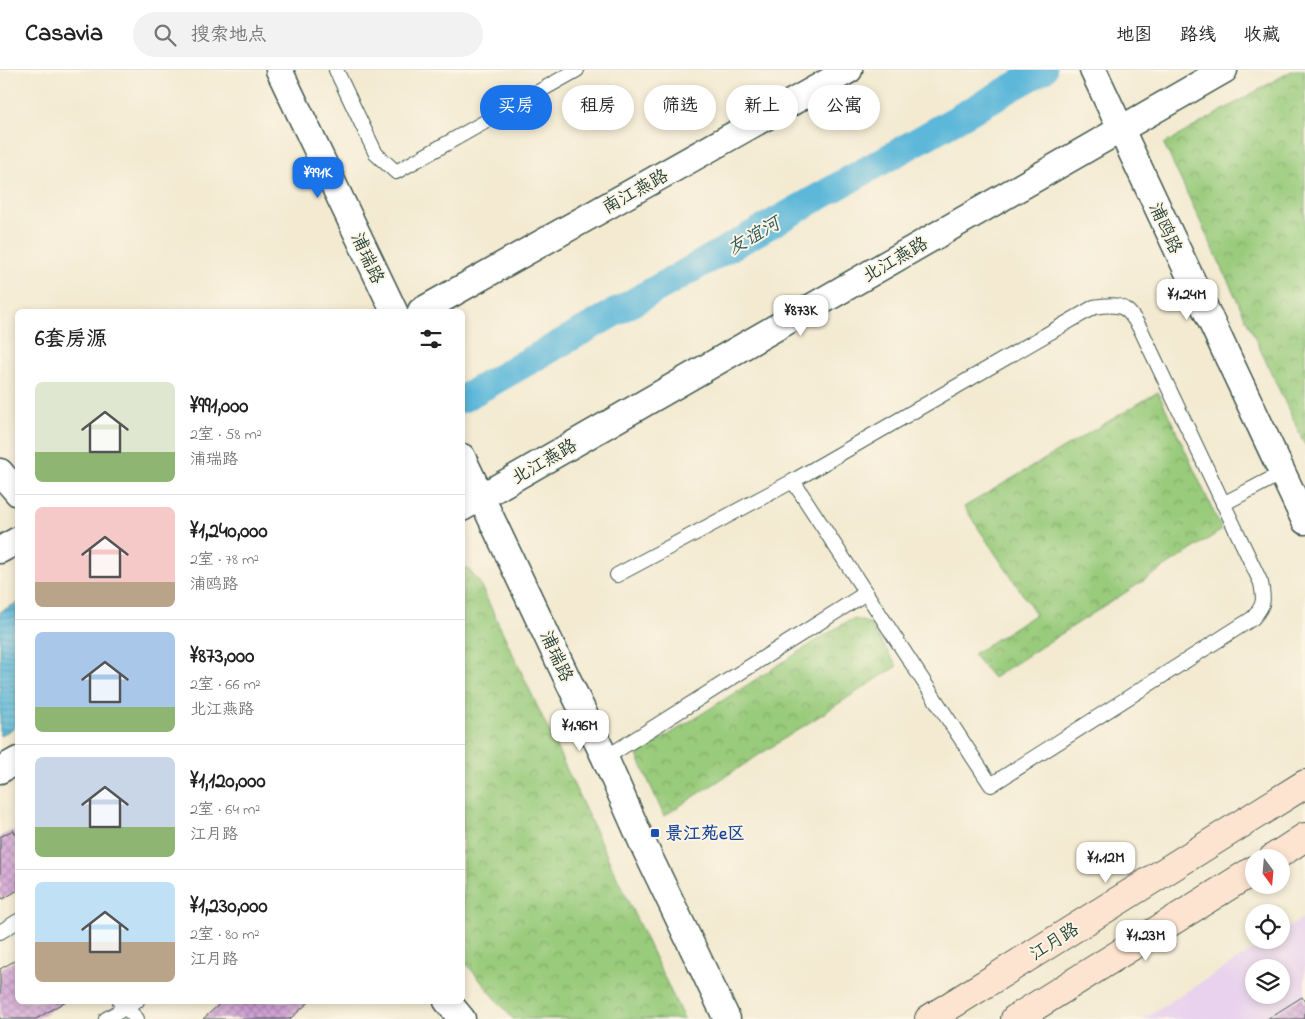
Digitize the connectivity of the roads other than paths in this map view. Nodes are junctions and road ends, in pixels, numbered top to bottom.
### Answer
1 (279, 70) edge
2 (336, 70) edge
3 (578, 70) edge
4 (849, 70) edge
5 (1092, 70) edge
6 (1224, 70) edge
7 (1120, 130) junction
8 (393, 309) edge
9 (425, 309) edge
10 (465, 463) edge
11 (0, 472) edge
12 (1282, 473) junction
13 (793, 480) junction
14 (15, 490) edge
15 (472, 502) edge
16 (1223, 504) junction
17 (1305, 521) edge
18 (15, 542) edge
19 (0, 550) edge
20 (617, 575) dead end
21 (866, 593) junction
22 (605, 758) junction
23 (15, 762) edge
24 (0, 770) edge
25 (1305, 784) edge
26 (1305, 838) edge
27 (1287, 849) edge
28 (1245, 876) edge
29 (15, 923) edge
30 (0, 932) edge
31 (127, 1004) edge
32 (129, 1004) edge
33 (450, 1004) edge
34 (106, 1019) edge
35 (137, 1019) edge
36 (462, 1019) edge
37 (727, 1019) edge
38 (930, 1019) edge
39 (1015, 1019) edge

1 - 8 street, 浦瑞路
2 - 3 lane
4 - 9 street, 南江燕路
5 - 7 street, 浦鸥路
6 - 7 street, 北江燕路
7 - 12 street, 浦鸥路
7 - 15 street, 北江燕路
10 - 15 street, 浦瑞路
11 - 14 street
12 - 16 lane
12 - 17 street, 浦鸥路
13 - 16 lane
13 - 20 lane
13 - 21 lane
15 - 22 street, 浦瑞路
16 - 21 lane
18 - 19 street
21 - 22 lane
22 - 37 street, 浦瑞路
23 - 24 street
25 - 38 street, 江月路
26 - 27 street
28 - 39 street
29 - 30 lane
31 - 34 lane
32 - 35 lane
33 - 36 street

